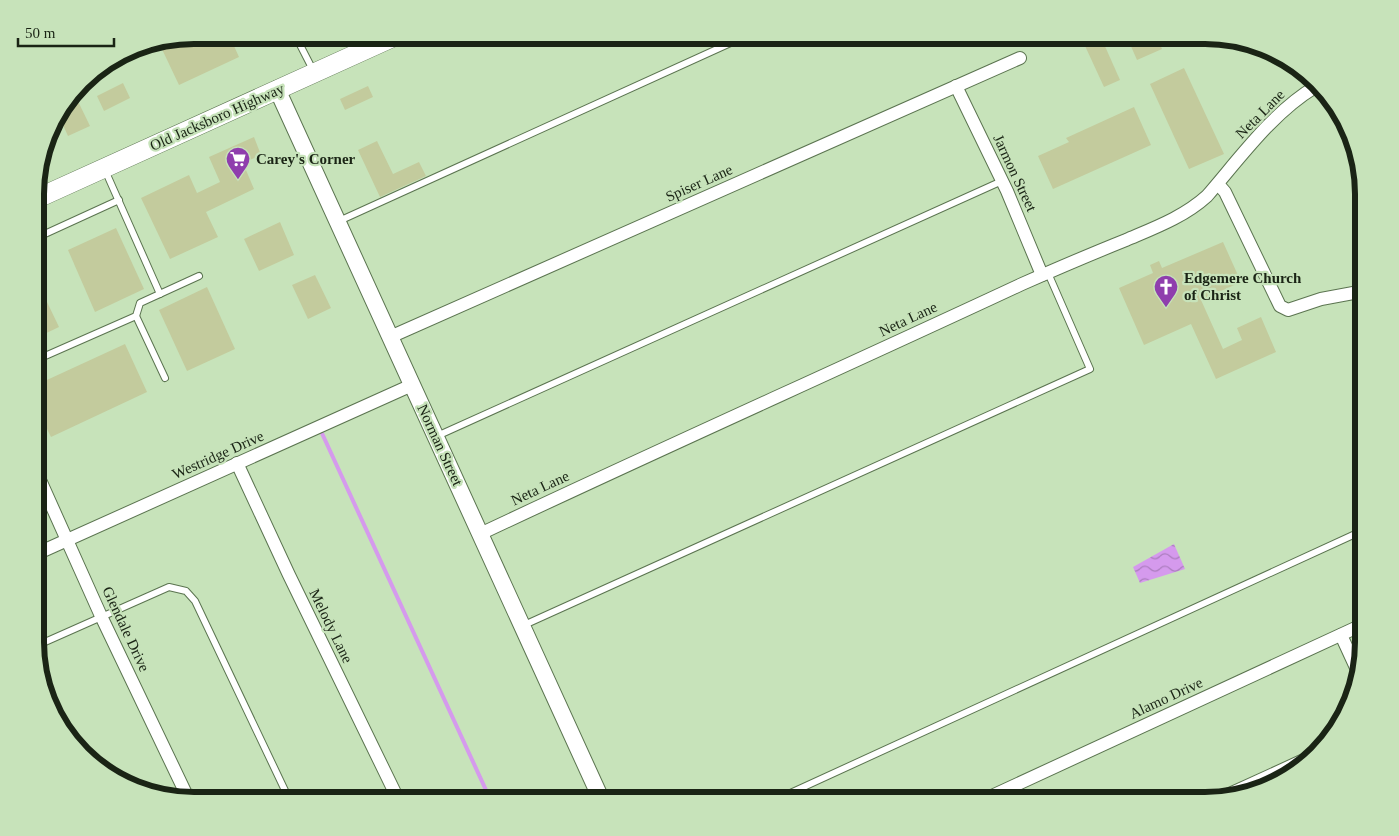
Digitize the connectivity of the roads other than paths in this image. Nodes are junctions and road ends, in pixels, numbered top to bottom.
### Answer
1 (300, 44) edge
2 (363, 44) edge
3 (728, 44) edge
4 (1020, 58) dead end
5 (315, 72) junction
6 (956, 86) junction
7 (277, 89) junction
8 (1312, 89) edge
9 (104, 168) junction
10 (1002, 181) junction
11 (1218, 184) junction
12 (44, 195) edge
13 (119, 200) junction
14 (338, 221) junction
15 (44, 234) edge
16 (1045, 274) junction
17 (199, 276) dead end
18 (1355, 293) edge
19 (160, 294) junction
20 (136, 316) junction
21 (390, 337) junction
22 (44, 356) edge
23 (165, 378) dead end
24 (412, 386) junction
25 (436, 437) junction
26 (238, 463) junction
27 (44, 489) edge
28 (480, 534) junction
29 (1355, 534) edge
30 (67, 540) junction
31 (44, 550) edge
32 (101, 616) junction
33 (522, 626) junction
34 (1355, 629) edge
35 (1341, 636) junction
36 (44, 642) edge
37 (1353, 662) edge
38 (1301, 757) edge
39 (1230, 790) edge
40 (185, 792) edge
41 (286, 792) edge
42 (395, 792) edge
43 (598, 792) edge
44 (793, 792) edge
45 (1002, 792) edge

1 - 5 lane
2 - 5 main road, Old Jacksboro Highway
3 - 14 lane
4 - 6 street, Spiser Lane
5 - 7 main road, Old Jacksboro Highway
6 - 10 street, Jarmon Street
6 - 21 street, Spiser Lane
7 - 9 main road, Old Jacksboro Highway
7 - 14 street, Norman Street
8 - 11 street, Neta Lane
9 - 12 main road, Old Jacksboro Highway
9 - 13 lane
10 - 16 street, Jarmon Street
10 - 25 lane
11 - 16 street, Neta Lane
11 - 18 street
13 - 15 lane
13 - 19 lane
14 - 21 street, Norman Street
16 - 28 street, Neta Lane
16 - 33 lane
17 - 19 lane
19 - 20 lane
20 - 22 lane
20 - 23 lane
21 - 24 street, Norman Street
24 - 25 street, Norman Street
24 - 26 street, Westridge Drive
25 - 28 street, Norman Street
26 - 30 street, Westridge Drive
26 - 42 street, Melody Lane
27 - 30 street, Glendale Drive
28 - 33 street, Norman Street
29 - 44 lane
30 - 31 street, Westridge Drive
30 - 32 street, Glendale Drive
32 - 36 lane
32 - 40 street, Glendale Drive
32 - 41 lane
33 - 43 street, Norman Street
34 - 35 street, Alamo Drive
35 - 37 street
35 - 45 street, Alamo Drive
38 - 39 lane

